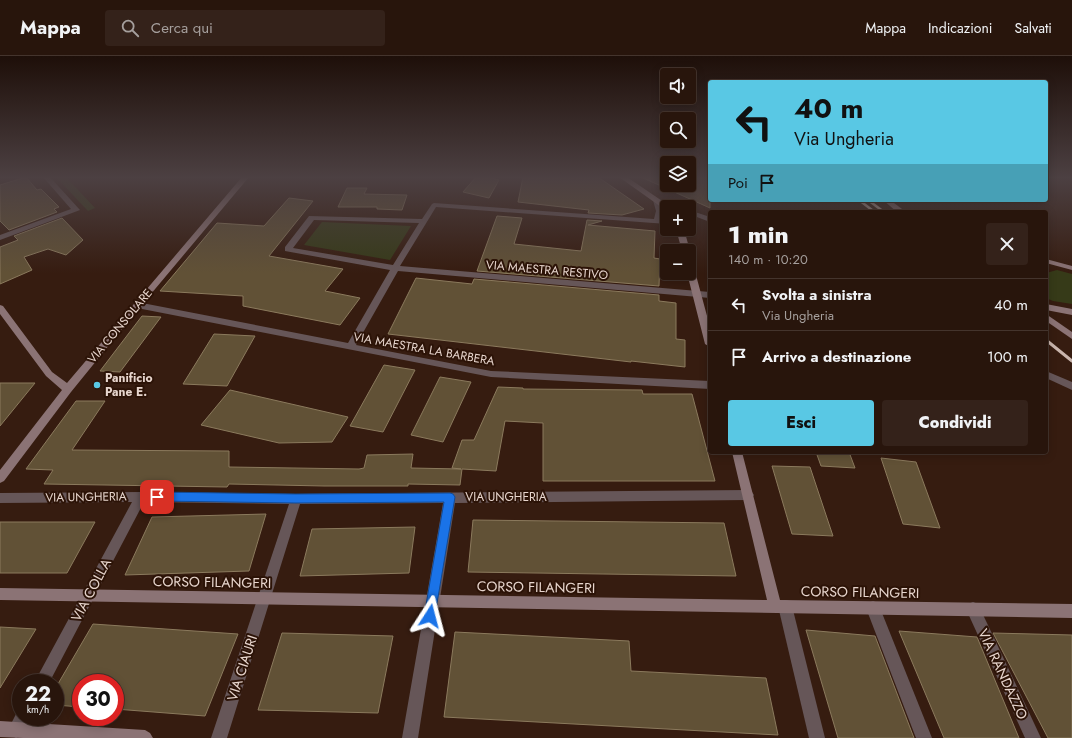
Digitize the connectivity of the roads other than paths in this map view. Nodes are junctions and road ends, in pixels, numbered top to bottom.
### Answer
1 (75, 209) edge
2 (219, 209) edge
3 (432, 209) edge
4 (487, 209) edge
5 (660, 209) edge
6 (696, 215) edge
7 (708, 219) edge
8 (424, 221) junction
9 (656, 221) junction
10 (660, 221) edge
11 (0, 238) edge
12 (1048, 262) edge
13 (1048, 266) edge
14 (1069, 267) edge
15 (395, 268) junction
16 (693, 280) edge
17 (697, 295) junction
18 (708, 295) edge
19 (137, 305) junction
20 (1048, 307) edge
21 (0, 308) edge
22 (1072, 312) edge
23 (1048, 319) edge
24 (708, 336) edge
25 (1072, 336) edge
26 (350, 347) junction
27 (1048, 375) edge
28 (708, 386) edge
29 (1072, 386) edge
30 (68, 389) junction
31 (738, 454) edge
32 (0, 478) edge
33 (748, 495) junction
34 (141, 496) junction
35 (450, 497) junction
36 (0, 498) edge
37 (296, 499) junction
38 (0, 594) edge
39 (87, 596) junction
40 (265, 599) junction
41 (432, 601) junction
42 (780, 606) junction
43 (873, 608) junction
44 (973, 610) junction
45 (1071, 613) edge
46 (45, 674) edge
47 (12, 725) edge
48 (44, 726) edge
49 (0, 729) edge
50 (145, 738) edge
51 (219, 738) edge
52 (410, 738) edge
53 (817, 738) edge
54 (924, 738) edge
55 (1033, 738) edge

1 - 11 street
2 - 19 street, VIA CONSOLARE
3 - 8 street
4 - 9 street
5 - 9 street
6 - 7 street
8 - 15 street
8 - 15 street, VIA MAESTRA RESTIVO
9 - 10 street
12 - 14 street
13 - 14 street
15 - 17 street, VIA MAESTRA RESTIVO
15 - 26 street
16 - 17 street
17 - 18 street, VIA MAESTRA RESTIVO
17 - 24 street
19 - 26 street, VIA MAESTRA LA BARBERA
19 - 30 street, VIA CONSOLARE
20 - 22 street
21 - 30 street
23 - 25 street
26 - 28 street, VIA MAESTRA LA BARBERA
27 - 29 street
30 - 32 street, VIA CONSOLARE
31 - 33 street
33 - 35 street, VIA UNGHERIA
33 - 42 street
34 - 36 street, VIA UNGHERIA
34 - 37 street, VIA UNGHERIA
34 - 39 street, VIA COLLA
35 - 37 street, VIA UNGHERIA
35 - 41 street
37 - 40 street, VIA CIAURI
38 - 39 street, CORSO FILANGERI
39 - 40 street, CORSO FILANGERI
39 - 46 street, VIA COLLA
40 - 41 street, CORSO FILANGERI
40 - 51 street, VIA CIAURI
41 - 42 street, CORSO FILANGERI
41 - 52 street
42 - 43 street, CORSO FILANGERI
42 - 53 street
43 - 44 street, CORSO FILANGERI
43 - 54 street
44 - 45 street, CORSO FILANGERI
44 - 55 street, VIA RANDAZZO
47 - 49 street
48 - 50 street

